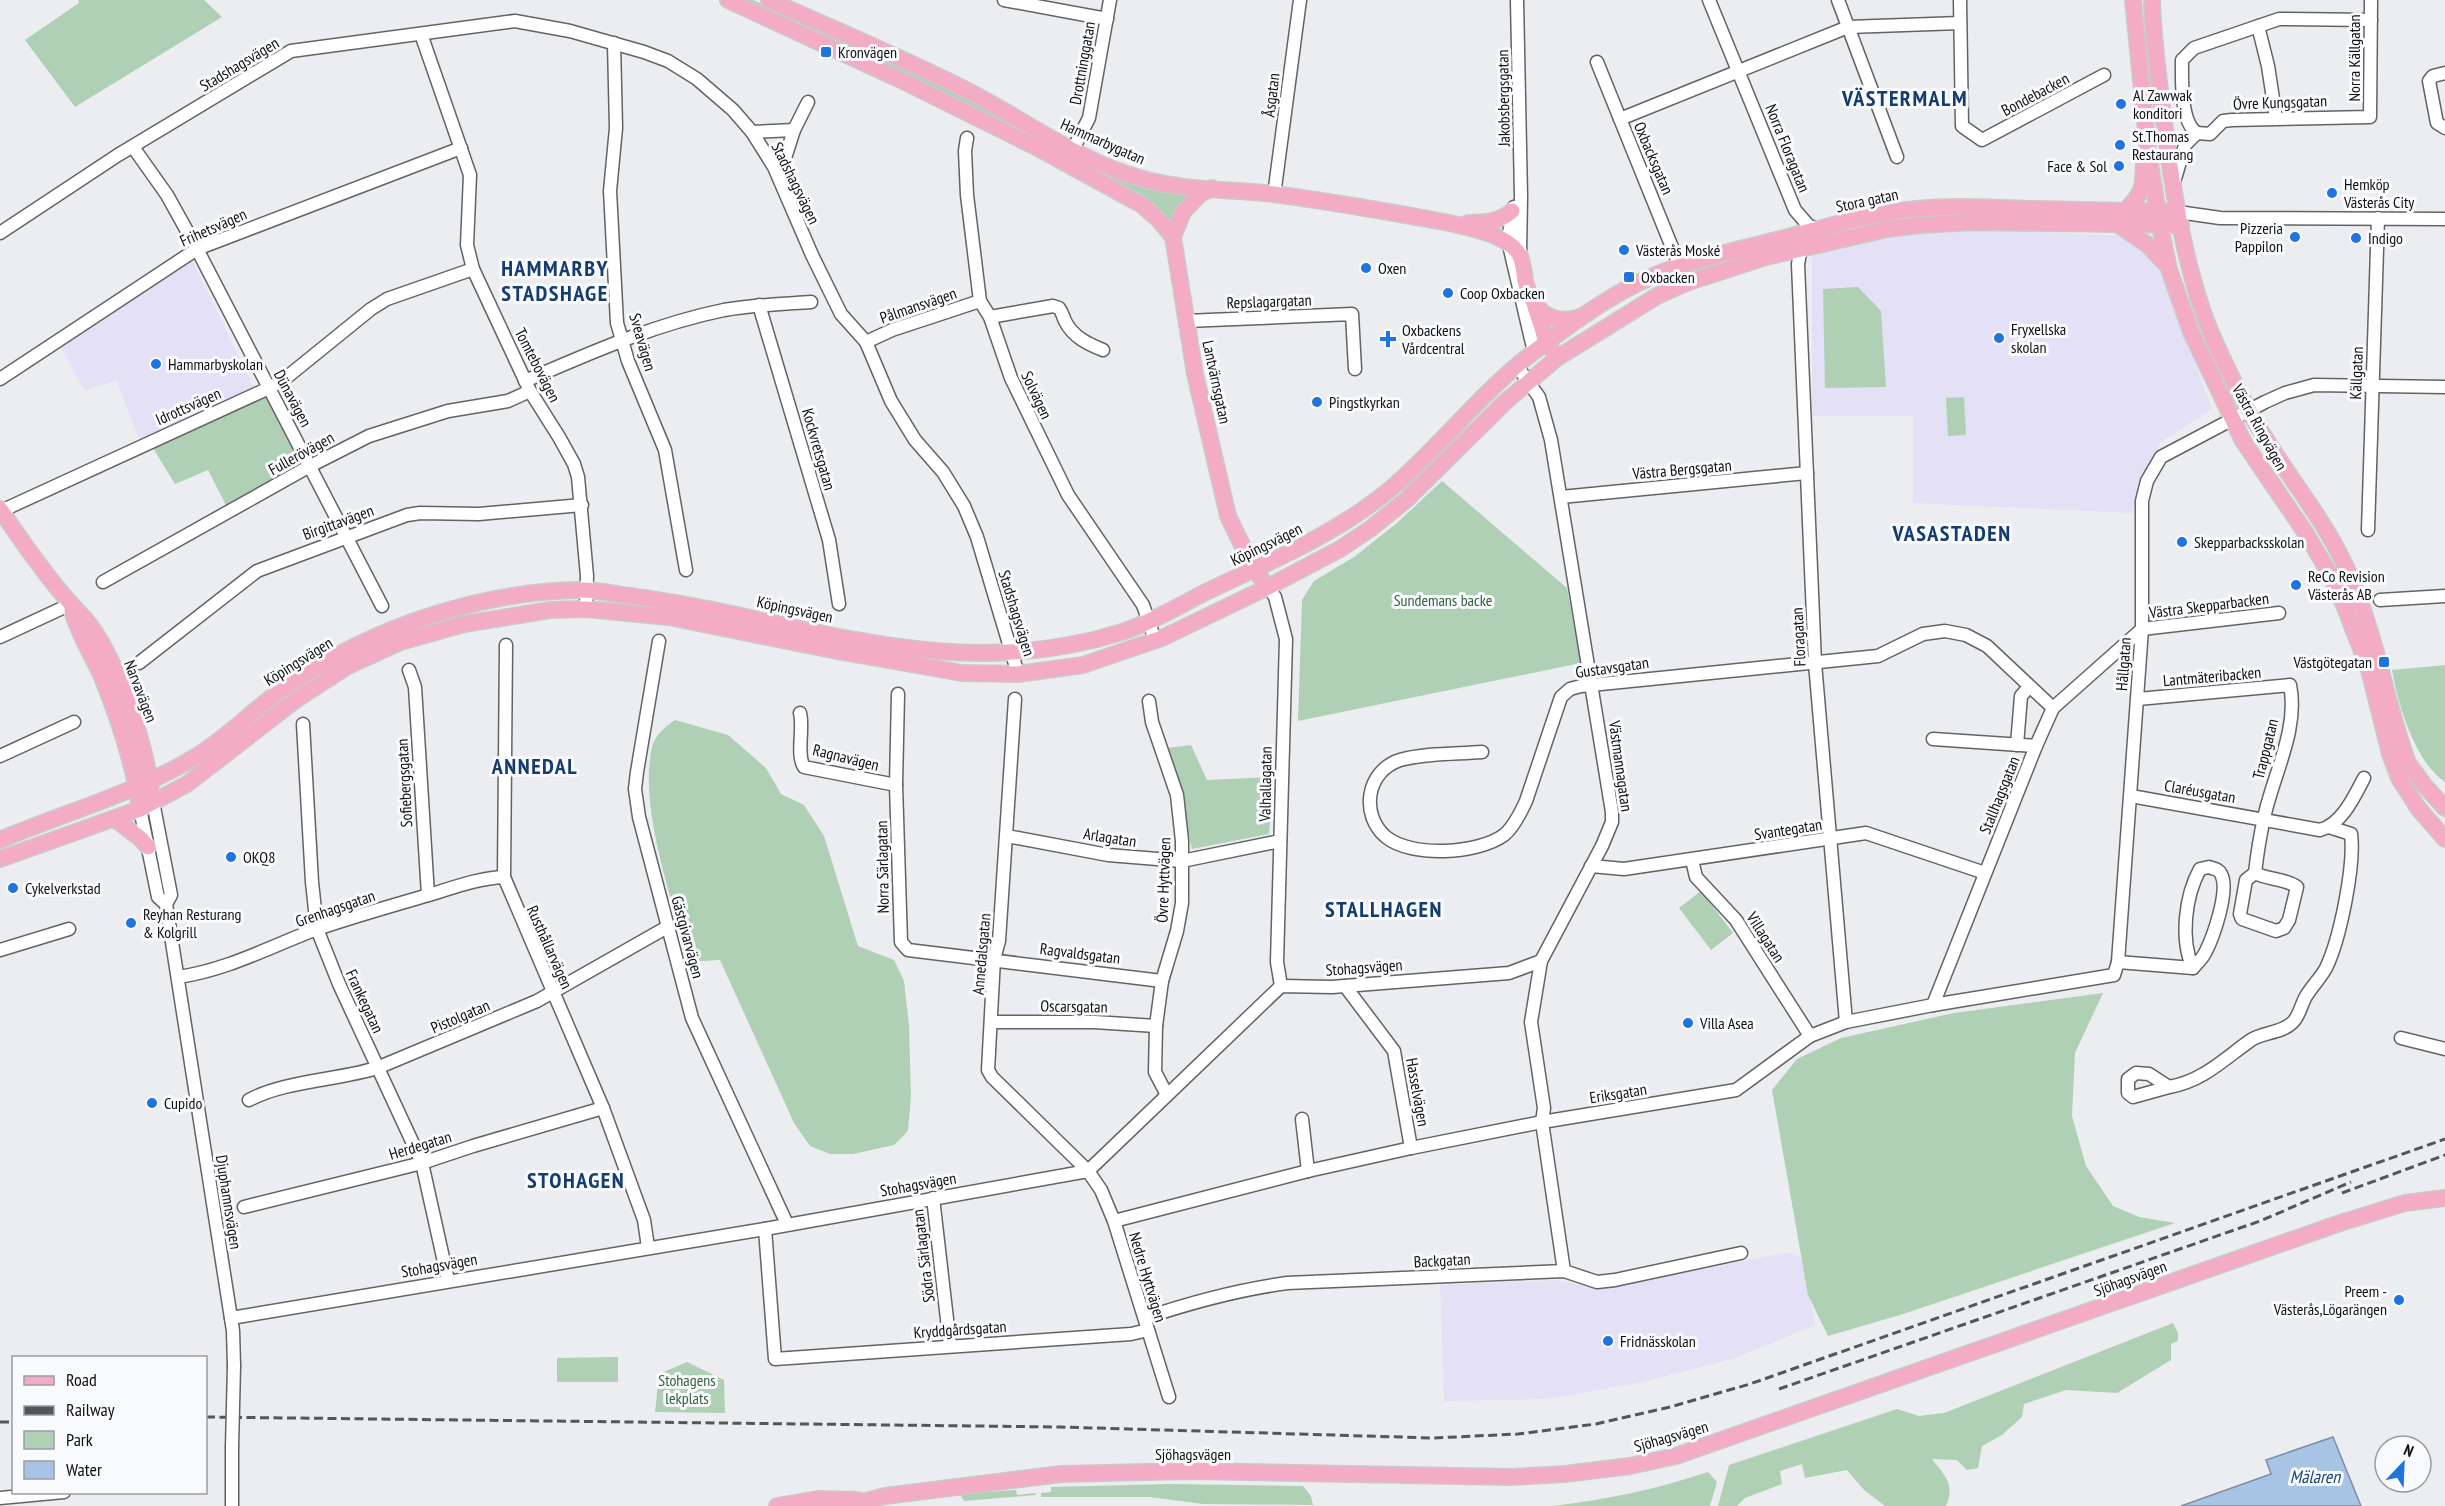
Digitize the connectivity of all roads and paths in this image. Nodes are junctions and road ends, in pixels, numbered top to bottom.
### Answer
1 (728, 0) edge
2 (769, 0) edge
3 (1004, 0) edge
4 (1110, 0) edge
5 (1300, 0) edge
6 (1517, 0) edge
7 (1709, 0) edge
8 (1838, 0) edge
9 (1960, 0) edge
10 (2133, 0) edge
11 (2152, 0) edge
12 (2371, 0) edge
13 (1107, 19) junction
14 (2371, 20) junction
15 (1960, 23) junction
16 (2258, 26) junction
17 (1848, 27) junction
18 (421, 34) junction
19 (614, 43) junction
20 (1597, 62) dead end
21 (1739, 72) junction
22 (2104, 75) dead end
23 (2439, 75) edge
24 (808, 102) dead end
25 (2370, 117) joint
26 (2276, 118) junction
27 (1620, 119) junction
28 (2445, 128) edge
29 (794, 130) junction
30 (752, 132) junction
31 (2197, 133) junction
32 (967, 138) dead end
33 (133, 147) junction
34 (461, 148) junction
35 (2148, 150) junction
36 (1069, 157) junction
37 (1897, 157) dead end
38 (779, 177) junction
39 (2174, 182) junction
40 (1212, 189) junction
41 (1274, 195) junction
42 (1521, 196) junction
43 (1512, 211) junction
44 (2121, 218) junction
45 (2378, 218) junction
46 (2445, 219) edge
47 (2170, 220) junction
48 (1450, 224) junction
49 (1816, 229) junction
50 (0, 233) edge
51 (1173, 237) junction
52 (197, 249) junction
53 (1801, 249) junction
54 (1514, 250) junction
55 (1680, 267) junction
56 (2169, 268) junction
57 (473, 269) junction
58 (980, 301) junction
59 (811, 302) dead end
60 (759, 305) junction
61 (1535, 307) junction
62 (1586, 315) junction
63 (990, 317) junction
64 (1186, 321) junction
65 (621, 339) junction
66 (866, 342) junction
67 (1546, 343) junction
68 (1103, 350) dead end
69 (1534, 352) junction
70 (1551, 362) junction
71 (1517, 366) junction
72 (1355, 369) dead end
73 (0, 379) edge
74 (1530, 381) junction
75 (527, 386) junction
76 (2372, 387) junction
77 (2445, 387) edge
78 (269, 388) junction
79 (2249, 410) junction
80 (2232, 419) junction
81 (310, 466) junction
82 (1806, 473) junction
83 (1561, 497) junction
84 (582, 505) junction
85 (1, 510) edge
86 (2368, 530) dead end
87 (346, 537) junction
88 (686, 570) dead end
89 (1254, 570) junction
90 (103, 582) dead end
91 (1268, 588) junction
92 (586, 590) junction
93 (2445, 596) edge
94 (2380, 600) dead end
95 (839, 603) dead end
96 (71, 604) junction
97 (381, 606) dead end
98 (586, 609) junction
99 (2279, 613) dead end
100 (1149, 622) junction
101 (2142, 629) junction
102 (0, 637) edge
103 (1155, 640) junction
104 (659, 641) dead end
105 (506, 645) dead end
106 (1012, 653) junction
107 (139, 663) dead end
108 (1815, 663) junction
109 (409, 670) dead end
110 (1018, 674) junction
111 (1593, 684) junction
112 (2290, 685) joint
113 (2029, 687) junction
114 (898, 694) dead end
115 (1015, 699) dead end
116 (2138, 699) junction
117 (1149, 700) dead end
118 (2054, 708) junction
119 (800, 713) dead end
120 (74, 722) dead end
121 (303, 724) dead end
122 (1933, 739) dead end
123 (125, 745) junction
124 (2017, 745) junction
125 (2036, 746) junction
126 (1482, 752) dead end
127 (0, 756) edge
128 (2364, 778) dead end
129 (896, 785) junction
130 (145, 795) junction
131 (2131, 796) junction
132 (108, 798) junction
133 (2445, 808) edge
134 (116, 819) junction
135 (2264, 819) junction
136 (2329, 828) junction
137 (1006, 836) junction
138 (1830, 839) junction
139 (2445, 839) edge
140 (0, 840) edge
141 (56, 840) junction
142 (1280, 841) junction
143 (148, 847) junction
144 (0, 859) edge
145 (1692, 860) junction
146 (1182, 861) junction
147 (1591, 866) junction
148 (1985, 873) junction
149 (2255, 873) junction
150 (504, 877) junction
151 (428, 895) junction
152 (166, 904) junction
153 (669, 926) junction
154 (69, 929) dead end
155 (317, 929) junction
156 (0, 950) edge
157 (994, 959) junction
158 (1541, 961) junction
159 (2118, 962) junction
160 (2193, 968) junction
161 (2114, 975) joint
162 (178, 977) junction
163 (1162, 981) junction
164 (1281, 986) junction
165 (1345, 986) junction
166 (553, 993) junction
167 (1933, 1005) junction
168 (992, 1022) junction
169 (1846, 1022) junction
170 (1156, 1026) junction
171 (1810, 1036) junction
172 (2401, 1038) dead end
173 (2445, 1049) edge
174 (377, 1068) junction
175 (2169, 1087) dead end
176 (1167, 1095) junction
177 (249, 1100) dead end
178 (603, 1108) junction
179 (1302, 1119) dead end
180 (1542, 1122) junction
181 (1411, 1148) junction
182 (422, 1163) junction
183 (1088, 1171) junction
184 (1308, 1171) junction
185 (933, 1198) junction
186 (2445, 1198) edge
187 (244, 1207) dead end
188 (1114, 1221) junction
189 (787, 1224) junction
190 (765, 1229) junction
191 (648, 1247) junction
192 (1741, 1253) dead end
193 (1564, 1271) junction
194 (448, 1280) junction
195 (231, 1318) junction
196 (1146, 1324) junction
197 (950, 1346) junction
198 (1169, 1396) dead end
199 (50, 1494) edge
200 (0, 1498) edge
201 (870, 1500) junction
202 (232, 1506) edge
203 (777, 1506) edge
204 (847, 1506) edge

1 - 36 main road, Hammarbygatan
2 - 36 main road, Hammarbygatan
3 - 13 street
4 - 13 street, Drottninggatan
5 - 41 street, Åsgatan
6 - 42 street, Jakobsbergsgatan
7 - 21 street, Norra Floragatan
8 - 17 street
9 - 15 street
10 - 35 main road, Västra Ringvägen
11 - 39 main road, Västra Ringvägen
12 - 14 street, Norra Källgatan
13 - 36 street, Drottninggatan
14 - 16 street
14 - 25 street, Norra Källgatan
15 - 17 street
15 - 22 street, Bondebacken
16 - 26 street
16 - 31 street
17 - 21 street
17 - 37 street
18 - 19 street, Stadshagsvägen
18 - 33 street, Stadshagsvägen
18 - 34 street, Tomtebovägen
19 - 30 street, Stadshagsvägen
19 - 65 street, Sveavägen
20 - 27 street, Oxbacksgatan
21 - 27 street
21 - 49 street, Norra Floragatan
23 - 28 street
24 - 29 street
25 - 26 street, Övre Kungsgatan
26 - 31 street, Övre Kungsgatan
27 - 55 street, Oxbacksgatan
29 - 30 street
29 - 38 street
30 - 38 street, Stadshagsvägen
31 - 39 street
32 - 58 street, Solvägen
33 - 50 street, Stadshagsvägen
33 - 52 street, Dünavägen
34 - 52 street, Frihetsvägen
34 - 57 street, Tomtebovägen
35 - 44 main road
35 - 47 main road, Västra Ringvägen
36 - 40 main road, Hammarbygatan
36 - 51 main road, Hammarbygatan
38 - 66 street, Stadshagsvägen
39 - 47 main road, Västra Ringvägen
40 - 41 main road, Hammarbygatan
40 - 51 main road
41 - 48 main road, Hammarbygatan
42 - 43 street, Jakobsbergsgatan
42 - 54 street, Jakobsbergsgatan
43 - 48 main road, Hammarbygatan
43 - 54 street, Jakobsbergsgatan
44 - 47 main road, Stora gatan
44 - 49 main road, Stora gatan
44 - 53 main road, Stora gatan
44 - 56 main road
45 - 46 street, Stora gatan
45 - 47 street, Stora gatan
45 - 76 street, Källgatan
47 - 56 main road, Västra Ringvägen
47 - 79 main road, Västra Ringvägen
48 - 54 main road, Hammarbygatan
49 - 55 main road, Stora gatan
51 - 64 main road, Lantvärnsgatan
52 - 73 street, Frihetsvägen
52 - 78 street, Dünavägen
53 - 70 main road, Stora gatan
53 - 82 street, Floragatan
54 - 61 main road
54 - 69 street, Jakobsbergsgatan
55 - 62 main road, Stora gatan
56 - 80 main road, Västra Ringvägen
57 - 75 street, Tomtebovägen
57 - 78 street, Idrottsvägen
58 - 63 street, Solvägen
58 - 66 street, Pålmansvägen
59 - 60 street, Fullerövägen
60 - 65 street, Fullerövägen
60 - 95 street, Kockvretsgatan
61 - 62 main road
61 - 67 main road
62 - 67 main road, Stora gatan
63 - 68 street
63 - 100 street, Solvägen
64 - 72 street, Repslagargatan
64 - 89 main road, Lantvärnsgatan
65 - 75 street, Fullerövägen
65 - 88 street, Sveavägen
66 - 106 street, Stadshagsvägen
67 - 69 main road, Köpingsvägen
67 - 70 main road
69 - 70 main road
69 - 71 main road, Köpingsvägen
70 - 74 main road, Köpingsvägen
71 - 74 street, Västmannagatan
71 - 89 main road, Köpingsvägen
74 - 83 street, Västmannagatan
74 - 91 main road, Köpingsvägen
75 - 81 street, Fullerövägen
75 - 84 street, Tomtebovägen
76 - 77 street
76 - 79 street
76 - 86 street, Källgatan
78 - 81 street, Dünavägen
78 - 85 street, Idrottsvägen
79 - 80 street, Hållgatan
79 - 133 main road, Västra Ringvägen
80 - 101 street, Hållgatan
80 - 139 main road, Västra Ringvägen
81 - 87 street, Dünavägen
81 - 90 street, Fullerövägen
82 - 83 street, Västra Bergsgatan
82 - 108 street, Floragatan
83 - 111 street, Västmannagatan
84 - 87 street, Birgittavägen
84 - 92 street, Tomtebovägen
85 - 96 main road, Narvavägen
87 - 97 street, Dünavägen
87 - 107 street, Birgittavägen
89 - 91 main road, Lantvärnsgatan
89 - 100 main road, Köpingsvägen
91 - 103 main road, Köpingsvägen
91 - 142 street, Valhallagatan
92 - 98 street, Tomtebovägen
92 - 106 main road, Köpingsvägen
92 - 130 main road, Köpingsvägen
93 - 94 street
96 - 102 street
96 - 123 main road, Narvavägen
96 - 130 main road, Narvavägen
98 - 110 main road, Köpingsvägen
98 - 130 main road, Köpingsvägen
99 - 101 street, Västra Skepparbacken
100 - 103 street, Solvägen
100 - 106 main road, Köpingsvägen
101 - 116 street, Hållgatan
101 - 118 street, Stallhagsgatan
103 - 110 main road, Köpingsvägen
104 - 153 street, Gästgivarvägen
105 - 150 street, Rusthållarvägen
106 - 110 street, Stadshagsvägen
108 - 111 street, Gustavsgatan
108 - 113 street, Gustavsgatan
108 - 138 street, Floragatan
109 - 151 street, Sofiebergsgatan
111 - 126 street, Gustavsgatan
111 - 147 street, Västmannagatan
112 - 116 street, Lantmäteribacken
112 - 135 street, Trappgatan
113 - 118 street, Gustavsgatan
113 - 124 street
114 - 129 street, Norra Särlagatan
115 - 137 street, Annedalsgatan
116 - 131 street, Hållgatan
117 - 146 street, Övre Hyttvägen
118 - 125 street, Stallhagsgatan
119 - 129 street, Ragnavägen
120 - 127 street
121 - 155 street, Frankegatan
122 - 124 street
123 - 130 main road, Narvavägen
123 - 132 main road
124 - 125 street
125 - 148 street, Stallhagsgatan
128 - 136 street
129 - 157 street, Norra Särlagatan
130 - 132 main road, Köpingsvägen
130 - 134 main road, Köpingsvägen
130 - 141 main road
130 - 143 street, Djuphamnsvägen
130 - 152 street, Djuphamnsvägen
131 - 135 street, Claréusgatan
131 - 159 street, Hållgatan
132 - 140 main road, Köpingsvägen
134 - 141 main road, Köpingsvägen
134 - 143 main road
135 - 136 street, Claréusgatan
135 - 149 street
136 - 175 street
137 - 146 street, Arlagatan
137 - 157 street, Annedalsgatan
138 - 145 street, Svantegatan
138 - 148 street, Svantegatan
138 - 169 street, Floragatan
141 - 144 main road, Köpingsvägen
142 - 146 street, Arlagatan
142 - 164 street, Valhallagatan
143 - 152 street, Djuphamnsvägen
145 - 147 street, Svantegatan
145 - 171 street, Villagatan
146 - 163 street, Övre Hyttvägen
147 - 158 street, Västmannagatan
148 - 167 street, Stallhagsgatan
149 - 149 street
150 - 151 street, Grenhagsgatan
150 - 166 street, Rusthållarvägen
151 - 155 street, Grenhagsgatan
152 - 162 street, Djuphamnsvägen
153 - 166 street, Pistolgatan
153 - 189 street, Gästgivarvägen
154 - 156 street
155 - 162 street, Grenhagsgatan
155 - 174 street, Frankegatan
157 - 163 street, Ragvaldsgatan
157 - 168 street, Annedalsgatan
158 - 165 street, Stohagsvägen
158 - 180 street, Västmannagatan
159 - 160 street
159 - 161 street, Hållgatan
160 - 160 street
161 - 167 street, Eriksgatan
162 - 195 street, Djuphamnsvägen
163 - 170 street, Övre Hyttvägen
164 - 165 street, Stohagsvägen
164 - 176 street
165 - 181 street, Hasselvägen
166 - 174 street, Pistolgatan
166 - 178 street, Rusthållarvägen
167 - 169 street, Eriksgatan
168 - 170 street, Oscarsgatan
168 - 183 street, Annedalsgatan
169 - 171 street, Eriksgatan
170 - 176 street, Övre Hyttvägen
171 - 180 street, Eriksgatan
172 - 173 street
174 - 177 street, Pistolgatan
174 - 182 street, Frankegatan
176 - 183 street
178 - 182 street, Herdegatan
178 - 191 street, Rusthållarvägen
179 - 184 street
180 - 181 street, Eriksgatan
180 - 193 street, Västmannagatan
181 - 184 street, Eriksgatan
182 - 187 street, Herdegatan
182 - 194 street, Frankegatan
183 - 185 street, Stohagsvägen
183 - 188 street, Nedre Hyttvägen
184 - 188 street, Eriksgatan
185 - 189 street, Stohagsvägen
185 - 197 street, Södra Särlagatan
186 - 201 main road, Sjöhagsvägen
188 - 196 street, Nedre Hyttvägen
189 - 190 street, Stohagsvägen
190 - 191 street, Stohagsvägen
190 - 197 street, Kryddgårdsgatan
191 - 194 street, Stohagsvägen
192 - 193 street, Backgatan
193 - 196 street, Backgatan
194 - 195 street, Stohagsvägen
195 - 202 street, Djuphamnsvägen, bridge
196 - 197 street, Kryddgårdsgatan
196 - 198 street, Nedre Hyttvägen
199 - 200 street
201 - 203 main road, Sjöhagsvägen
201 - 204 main road, Sjöhagsvägen

